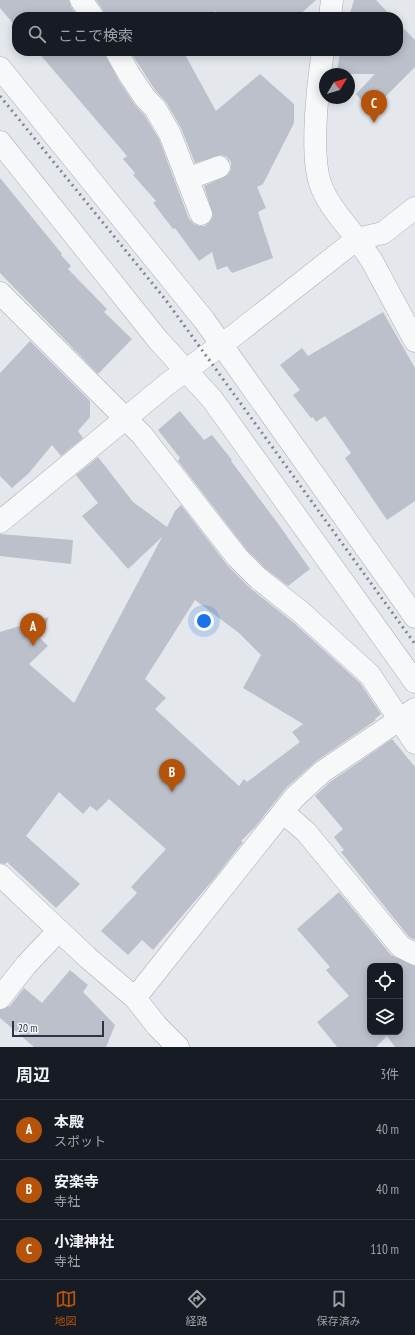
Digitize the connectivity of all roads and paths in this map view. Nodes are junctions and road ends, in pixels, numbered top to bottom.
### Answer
1 (81, 0) edge
2 (332, 0) edge
3 (89, 12) edge
4 (331, 12) edge
5 (119, 56) edge
6 (323, 56) edge
7 (0, 68) edge
8 (0, 142) edge
9 (219, 167) dead end
10 (187, 179) junction
11 (415, 208) edge
12 (201, 214) dead end
13 (357, 240) junction
14 (0, 293) edge
15 (415, 342) edge
16 (222, 343) junction
17 (186, 370) junction
18 (125, 419) junction
19 (0, 522) edge
20 (415, 617) edge
21 (415, 682) edge
22 (408, 715) edge
23 (415, 743) edge
24 (283, 812) junction
25 (0, 875) edge
26 (59, 930) junction
27 (415, 954) edge
28 (0, 998) edge
29 (135, 998) junction
30 (178, 1047) edge

1 - 3 street
2 - 4 street
5 - 10 street
6 - 13 street
7 - 16 street
8 - 17 street
9 - 10 street
10 - 12 street
11 - 13 street
13 - 15 street
13 - 16 street
14 - 18 street
16 - 17 street
16 - 20 street
17 - 18 street
17 - 21 street
18 - 19 street
18 - 22 street
22 - 23 street
22 - 24 street
24 - 27 street
24 - 29 street
25 - 26 street
26 - 28 street
26 - 29 street
29 - 30 street

